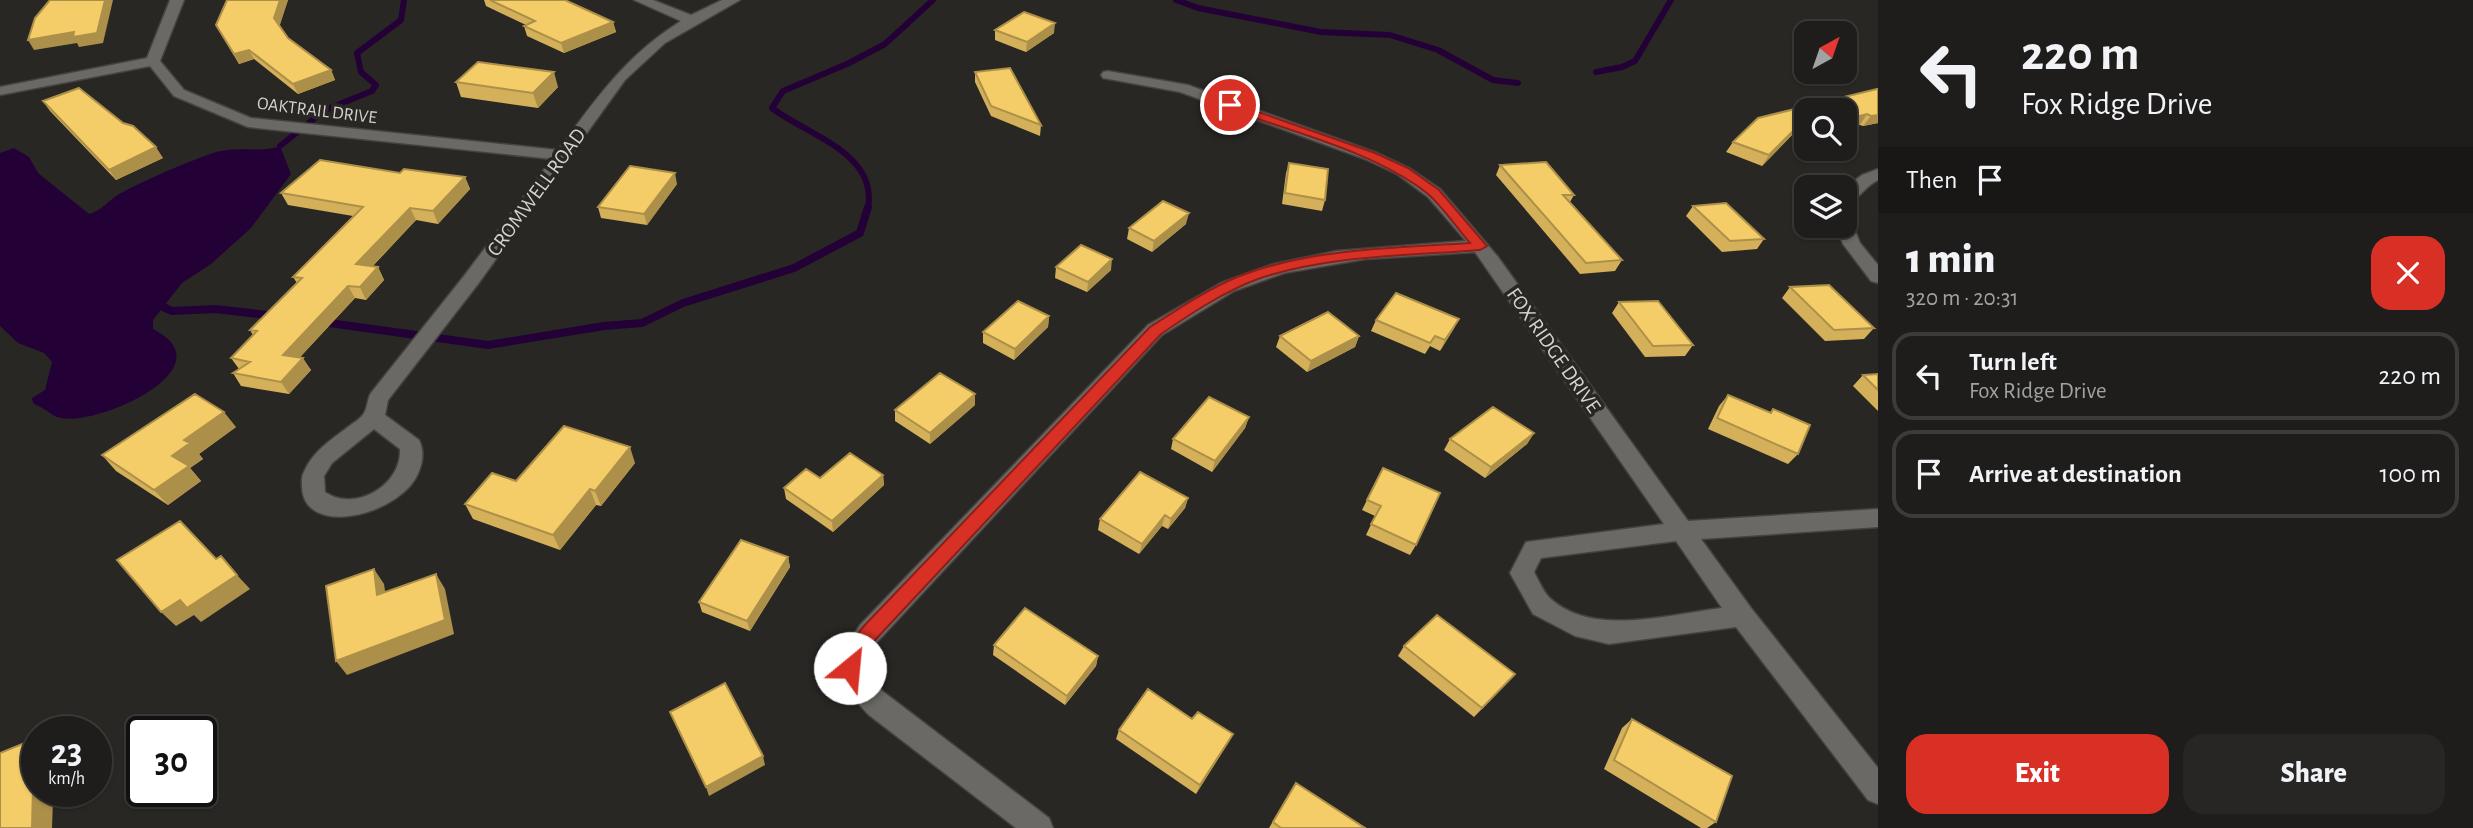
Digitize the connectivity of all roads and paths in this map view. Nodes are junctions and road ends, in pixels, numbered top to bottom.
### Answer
1 (177, 0) edge
2 (641, 0) edge
3 (733, 0) edge
4 (691, 20) junction
5 (153, 61) junction
6 (1108, 75) dead end
7 (0, 91) edge
8 (561, 155) junction
9 (1878, 174) edge
10 (1857, 187) edge
11 (1850, 238) edge
12 (1480, 246) junction
13 (1878, 277) edge
14 (374, 418) junction
15 (1878, 518) edge
16 (1683, 531) junction
17 (1742, 617) junction
18 (1878, 790) edge
19 (1039, 828) edge

1 - 5 street
2 - 4 street
3 - 4 street, CROMWELL ROAD
4 - 8 street, CROMWELL ROAD
5 - 7 street
5 - 8 street, OAKTRAIL DRIVE
6 - 12 street, FOX RIDGE DRIVE
8 - 14 street, CROMWELL ROAD
9 - 10 street
11 - 13 street
12 - 16 street, FOX RIDGE DRIVE
12 - 19 street
14 - 14 street, CROMWELL ROAD
15 - 16 street
16 - 17 street, FOX RIDGE DRIVE
16 - 17 street
17 - 18 street, FOX RIDGE DRIVE

